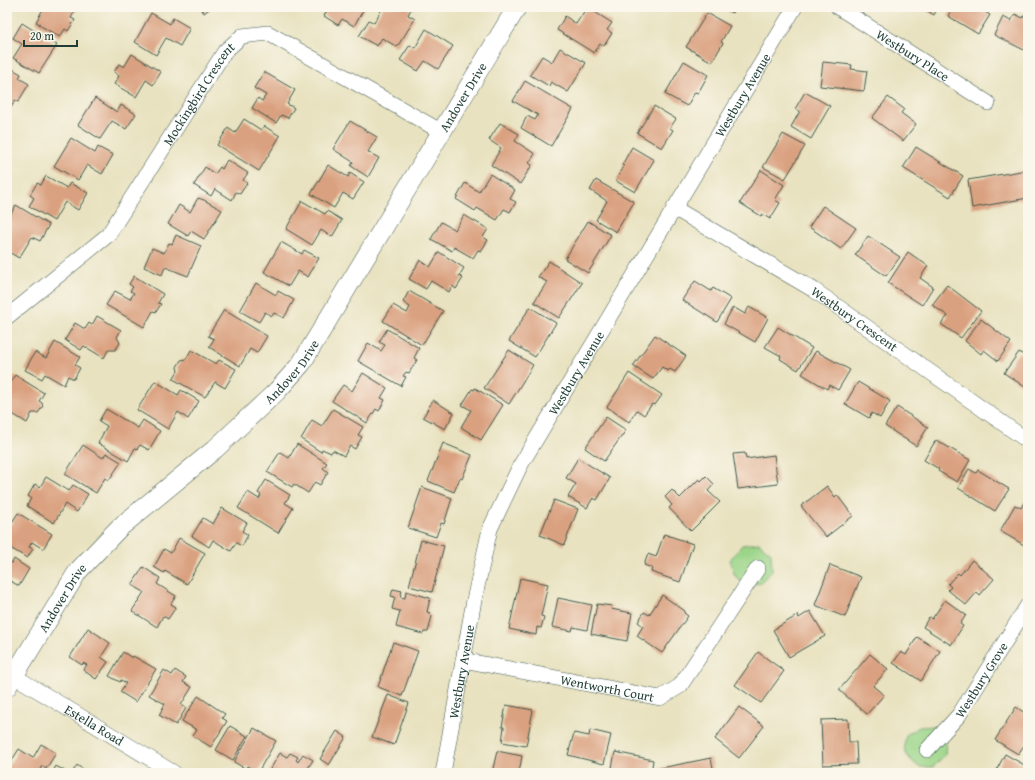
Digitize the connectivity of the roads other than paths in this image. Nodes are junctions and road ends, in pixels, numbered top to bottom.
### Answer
1 (517, 7) edge
2 (795, 7) edge
3 (838, 7) edge
4 (988, 103) dead end
5 (442, 132) junction
6 (674, 208) junction
7 (7, 317) edge
8 (1028, 441) edge
9 (758, 568) dead end
10 (1028, 605) edge
11 (463, 660) junction
12 (10, 681) edge
13 (927, 750) dead end
14 (174, 773) edge
15 (443, 773) edge

1 - 5 street, Andover Drive
2 - 6 street, Westbury Avenue
3 - 4 street, Westbury Place
5 - 7 street, Mockingbird Crescent
5 - 12 street, Andover Drive
6 - 8 street, Westbury Crescent
6 - 11 street, Westbury Avenue
9 - 11 street, Wentworth Court
10 - 13 street, Westbury Grove
11 - 15 street, Westbury Avenue
12 - 14 street, Estella Road

